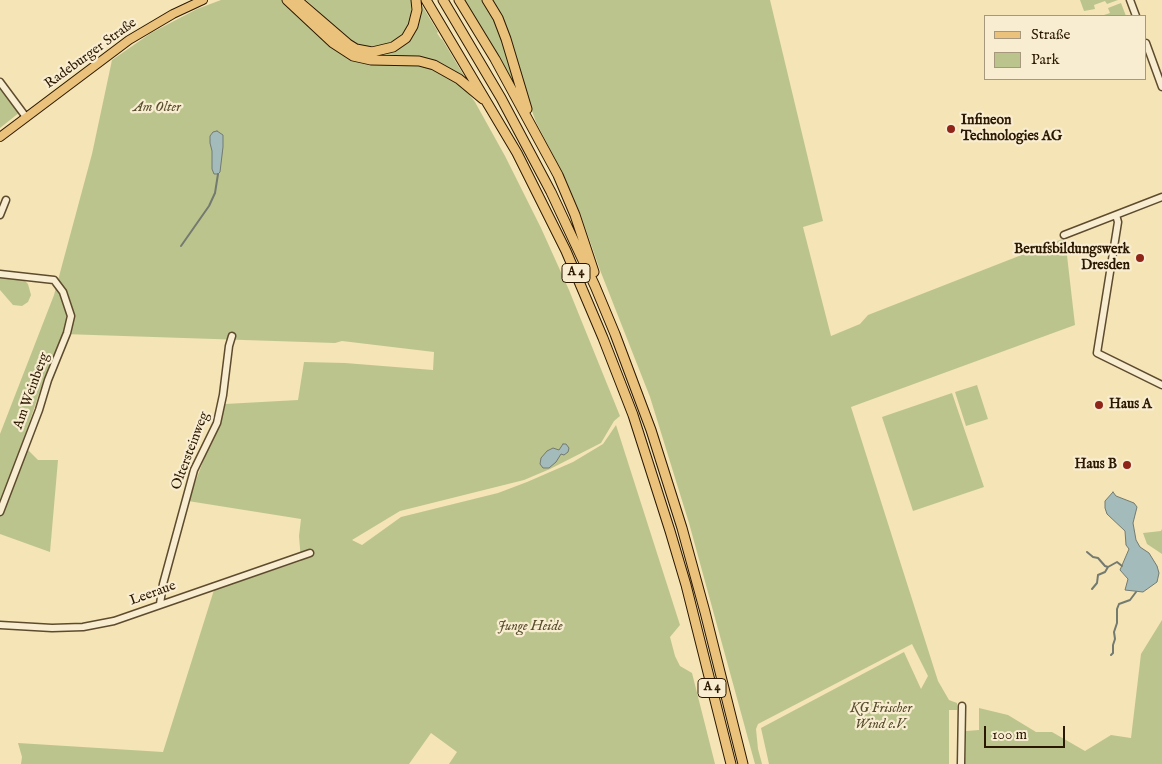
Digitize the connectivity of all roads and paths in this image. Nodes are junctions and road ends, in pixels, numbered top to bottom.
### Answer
1 (287, 0) edge
2 (297, 0) edge
3 (416, 0) edge
4 (426, 0) edge
5 (443, 0) edge
6 (458, 0) edge
7 (487, 0) edge
8 (1130, 0) edge
9 (199, 1) edge
10 (1136, 15) edge
11 (1147, 47) edge
12 (0, 82) edge
13 (1162, 87) edge
14 (488, 102) junction
15 (26, 117) junction
16 (533, 128) junction
17 (0, 137) edge
18 (1162, 197) edge
19 (6, 200) dead end
20 (0, 215) edge
21 (1116, 215) junction
22 (1064, 235) dead end
23 (0, 274) edge
24 (595, 286) junction
25 (232, 336) dead end
26 (1162, 385) edge
27 (0, 512) edge
28 (310, 553) dead end
29 (160, 604) junction
30 (0, 625) edge
31 (962, 706) dead end
32 (730, 764) edge
33 (743, 764) edge
34 (961, 764) edge

1 - 14 highway
2 - 3 highway
4 - 14 highway, A 4
5 - 24 highway, A 4
6 - 16 highway
7 - 16 highway
8 - 10 street
9 - 15 main road, Radeburger Straße
11 - 13 street
12 - 15 street
14 - 32 highway, A 4
15 - 17 main road, Radeburger Straße
16 - 24 highway
18 - 21 street
19 - 20 street
21 - 22 street
21 - 26 street
23 - 27 street, Am Weinberg
24 - 33 highway, A 4
25 - 29 street, Oltersteinweg
28 - 29 street, Leeraue
29 - 30 street, Leeraue
31 - 34 street

